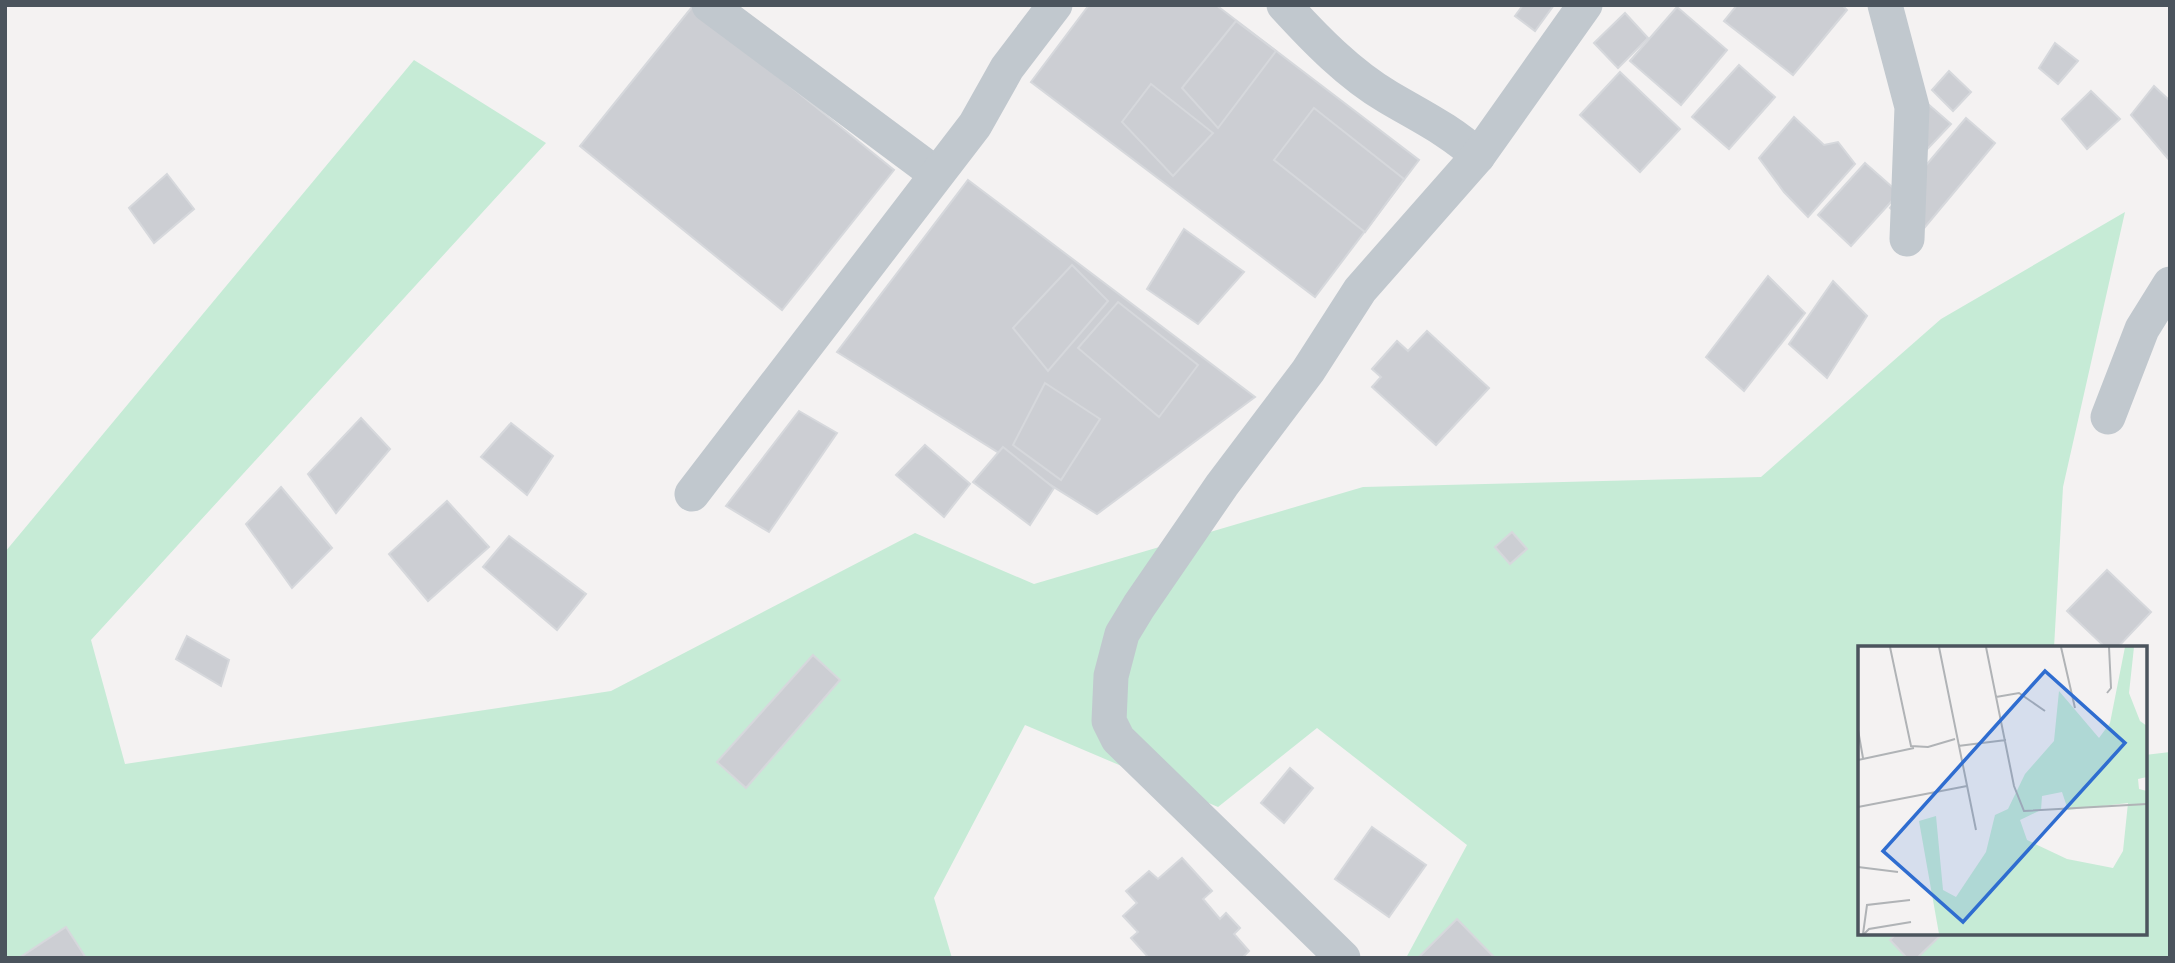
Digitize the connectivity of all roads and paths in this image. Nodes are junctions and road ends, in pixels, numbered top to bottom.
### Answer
1 (709, 5) edge
2 (1055, 5) edge
3 (1284, 5) edge
4 (1585, 5) edge
5 (1885, 5) edge
6 (1478, 156) junction
7 (936, 174) junction
8 (1907, 239) dead end
9 (2170, 284) edge
10 (2108, 417) dead end
11 (692, 494) dead end
12 (1343, 958) edge

1 - 7 street
2 - 7 street
3 - 6 street
4 - 6 street
5 - 8 street
6 - 12 street
7 - 11 street
9 - 10 street

